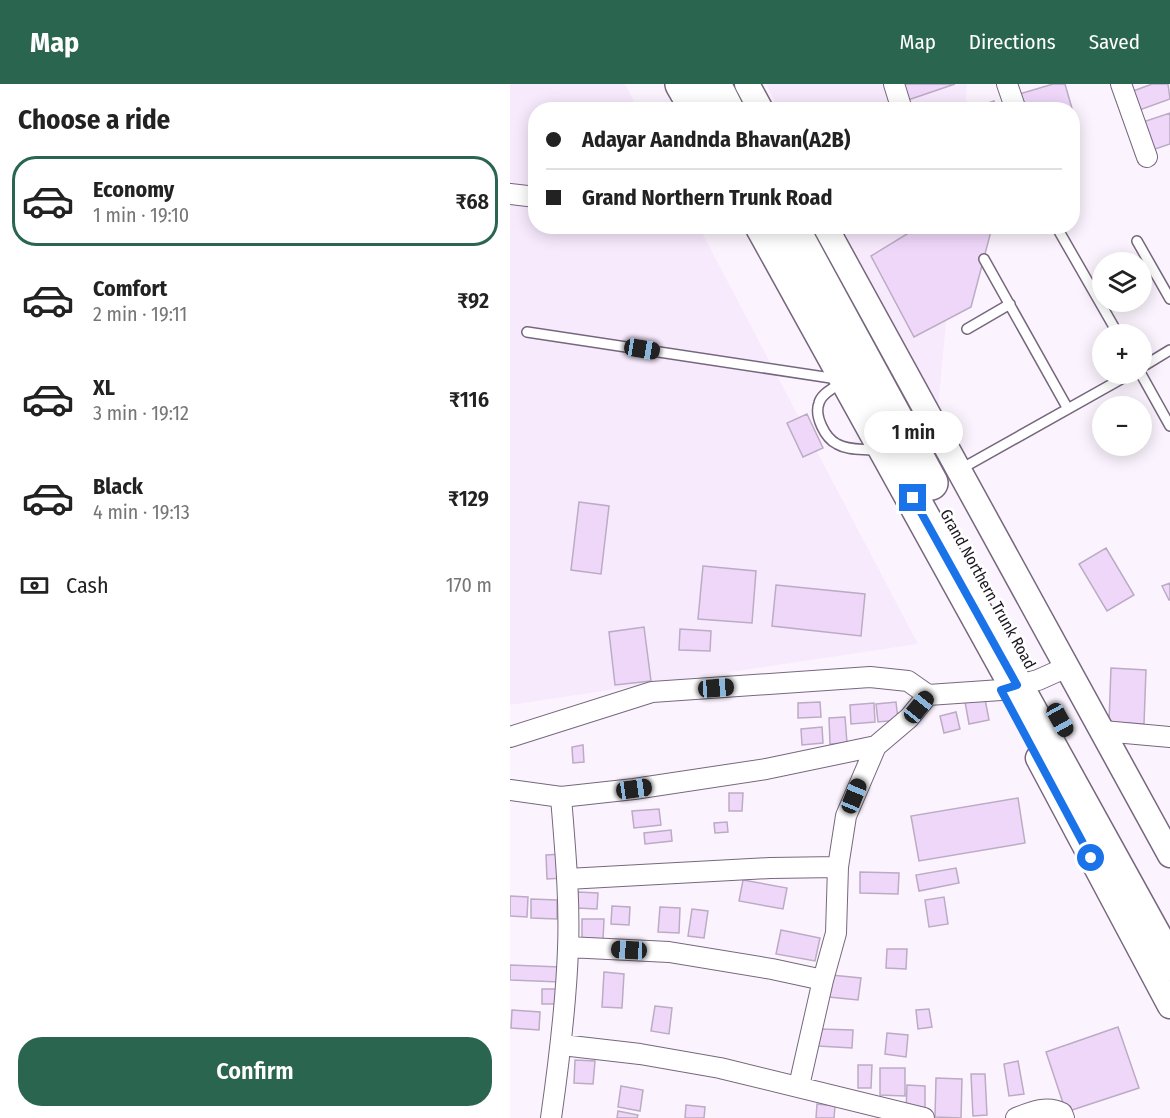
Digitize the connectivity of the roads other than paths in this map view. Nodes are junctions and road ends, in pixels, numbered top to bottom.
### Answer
1 (668, 84) edge
2 (682, 84) edge
3 (714, 84) edge
4 (747, 84) edge
5 (894, 84) edge
6 (1007, 84) edge
7 (1121, 84) edge
8 (678, 102) edge
9 (692, 102) edge
10 (724, 102) edge
11 (757, 102) edge
12 (900, 102) edge
13 (1013, 102) edge
14 (1147, 157) dead end
15 (510, 194) edge
16 (528, 196) edge
17 (754, 234) edge
18 (754, 234) edge
19 (795, 234) edge
20 (829, 234) edge
21 (1061, 234) edge
22 (1137, 241) dead end
23 (984, 259) dead end
24 (1170, 300) edge
25 (1010, 304) junction
26 (1112, 324) edge
27 (967, 329) dead end
28 (527, 332) dead end
29 (1170, 350) edge
30 (1152, 361) edge
31 (833, 382) junction
32 (1112, 384) edge
33 (1147, 384) edge
34 (1068, 409) junction
35 (1170, 426) edge
36 (959, 470) junction
37 (1067, 667) junction
38 (1019, 685) junction
39 (928, 695) junction
40 (1103, 731) junction
41 (1170, 736) edge
42 (510, 737) edge
43 (876, 746) junction
44 (510, 790) edge
45 (561, 797) junction
46 (1170, 855) edge
47 (838, 867) junction
48 (567, 879) junction
49 (1170, 919) edge
50 (568, 947) junction
51 (1170, 964) edge
52 (823, 980) junction
53 (1170, 1006) edge
54 (562, 1045) junction
55 (799, 1086) junction
56 (551, 1118) edge
57 (924, 1118) edge
58 (1016, 1118) edge
59 (1064, 1118) edge

1 - 8 street
2 - 9 highway
3 - 10 highway
4 - 11 street
5 - 12 street
6 - 13 street
7 - 14 street
15 - 16 street
17 - 38 highway, Grand Northern Trunk Road
18 - 31 street
19 - 38 highway, Grand Northern Trunk Road
20 - 36 street
21 - 26 lane
22 - 24 lane
23 - 25 lane
25 - 27 lane
25 - 34 lane
28 - 31 lane
29 - 30 lane
31 - 38 street
32 - 34 lane
33 - 35 lane
34 - 36 lane
36 - 37 street
37 - 38 street
37 - 40 street
38 - 39 street
38 - 49 highway, Grand Northern Trunk Road
38 - 51 highway, Grand Northern Trunk Road
38 - 53 street
39 - 42 street
39 - 43 street
40 - 41 street
40 - 46 street
43 - 45 street
43 - 47 street
44 - 45 street
45 - 48 street
47 - 48 street
47 - 52 street
48 - 50 street
50 - 52 street
50 - 54 street
52 - 55 street
54 - 55 street
54 - 56 street
55 - 57 street
58 - 59 street

